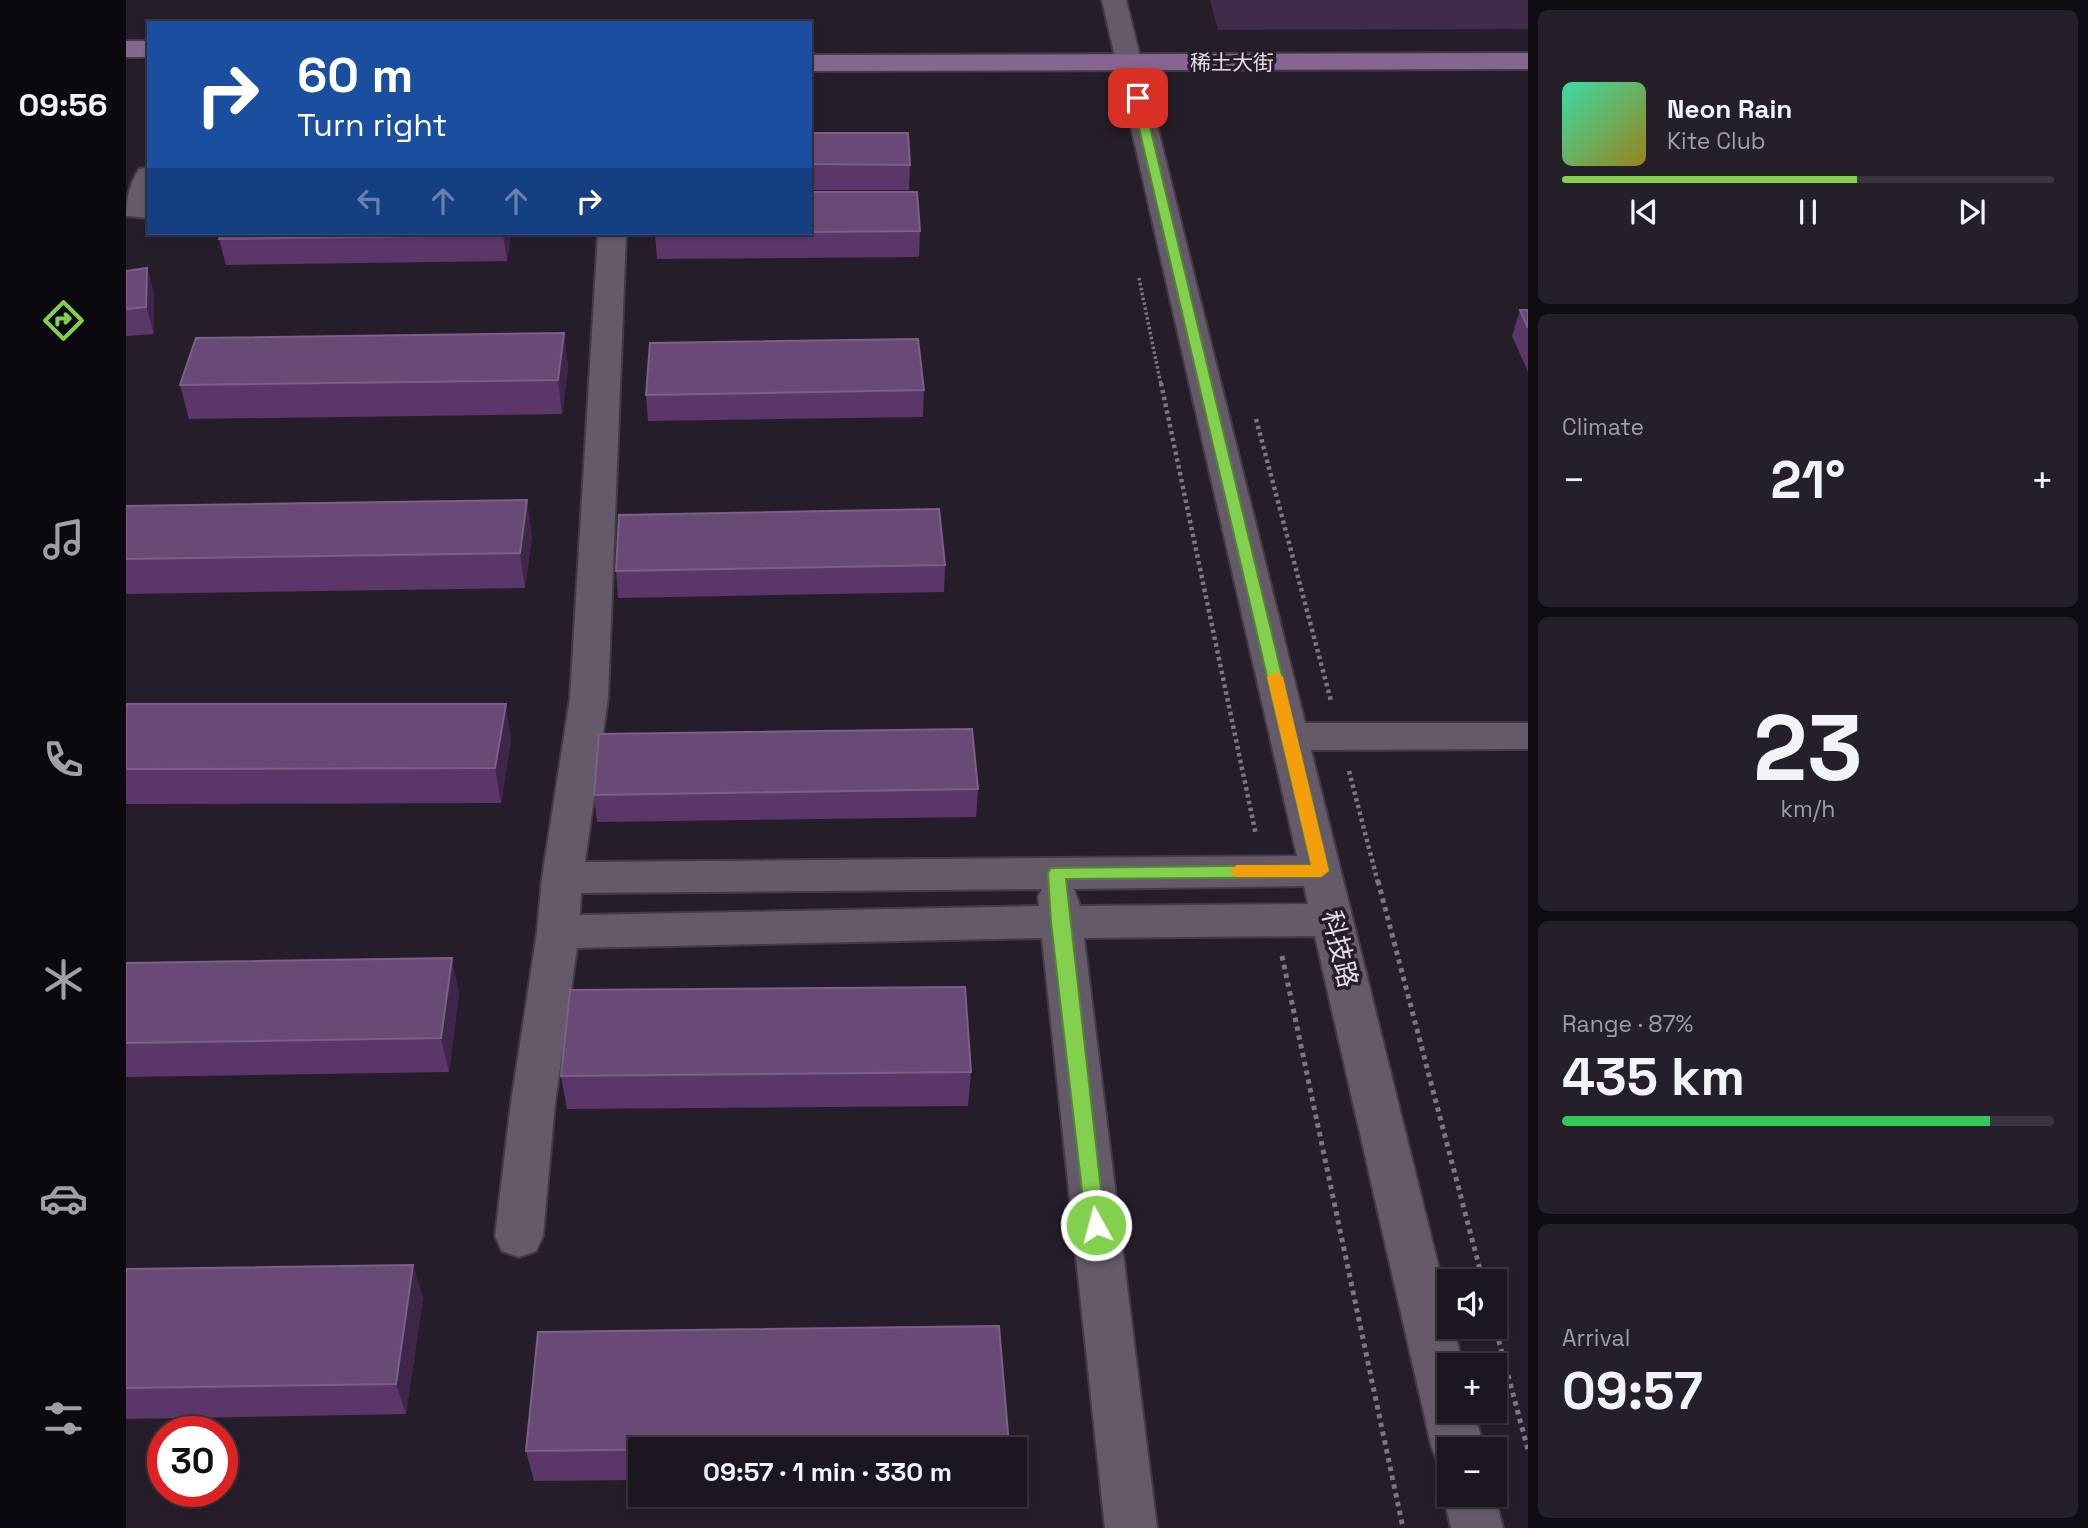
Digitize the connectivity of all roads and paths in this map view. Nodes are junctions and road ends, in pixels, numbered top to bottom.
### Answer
1 (1114, 0) edge
2 (1528, 44) edge
3 (812, 46) edge
4 (147, 48) edge
5 (126, 49) edge
6 (1127, 54) junction
7 (1528, 61) edge
8 (812, 64) edge
9 (126, 66) edge
10 (147, 66) edge
11 (147, 180) edge
12 (147, 210) edge
13 (612, 235) edge
14 (1138, 275) dead end
15 (1256, 417) dead end
16 (1528, 736) edge
17 (1289, 737) junction
18 (1340, 737) junction
19 (1264, 871) junction
20 (1321, 871) junction
21 (1057, 873) junction
22 (562, 878) junction
23 (1333, 920) junction
24 (1274, 921) junction
25 (1060, 922) junction
26 (558, 932) junction
27 (519, 1236) dead end
28 (1480, 1269) edge
29 (1498, 1339) edge
30 (1455, 1437) edge
31 (1528, 1450) edge
32 (1472, 1507) edge
33 (1131, 1528) edge
34 (1402, 1528) edge
35 (1477, 1528) edge

1 - 6 street, 科技路
2 - 6 main road, 稀土大街
3 - 6 main road, 稀土大街
4 - 5 main road
6 - 7 main road, 稀土大街
6 - 8 main road, 稀土大街
6 - 17 street, 科技路
9 - 10 main road
11 - 12 street
13 - 22 street
14 - 19 path
15 - 18 path
16 - 18 street
17 - 18 street
17 - 20 street, 科技路
18 - 28 path
19 - 20 street
19 - 21 street
20 - 23 street, 科技路
21 - 22 street
21 - 25 street
22 - 26 street
23 - 24 street
23 - 30 street, 科技路
24 - 25 street
24 - 34 path
25 - 26 street
25 - 33 street
26 - 27 street
29 - 31 path
32 - 35 street

